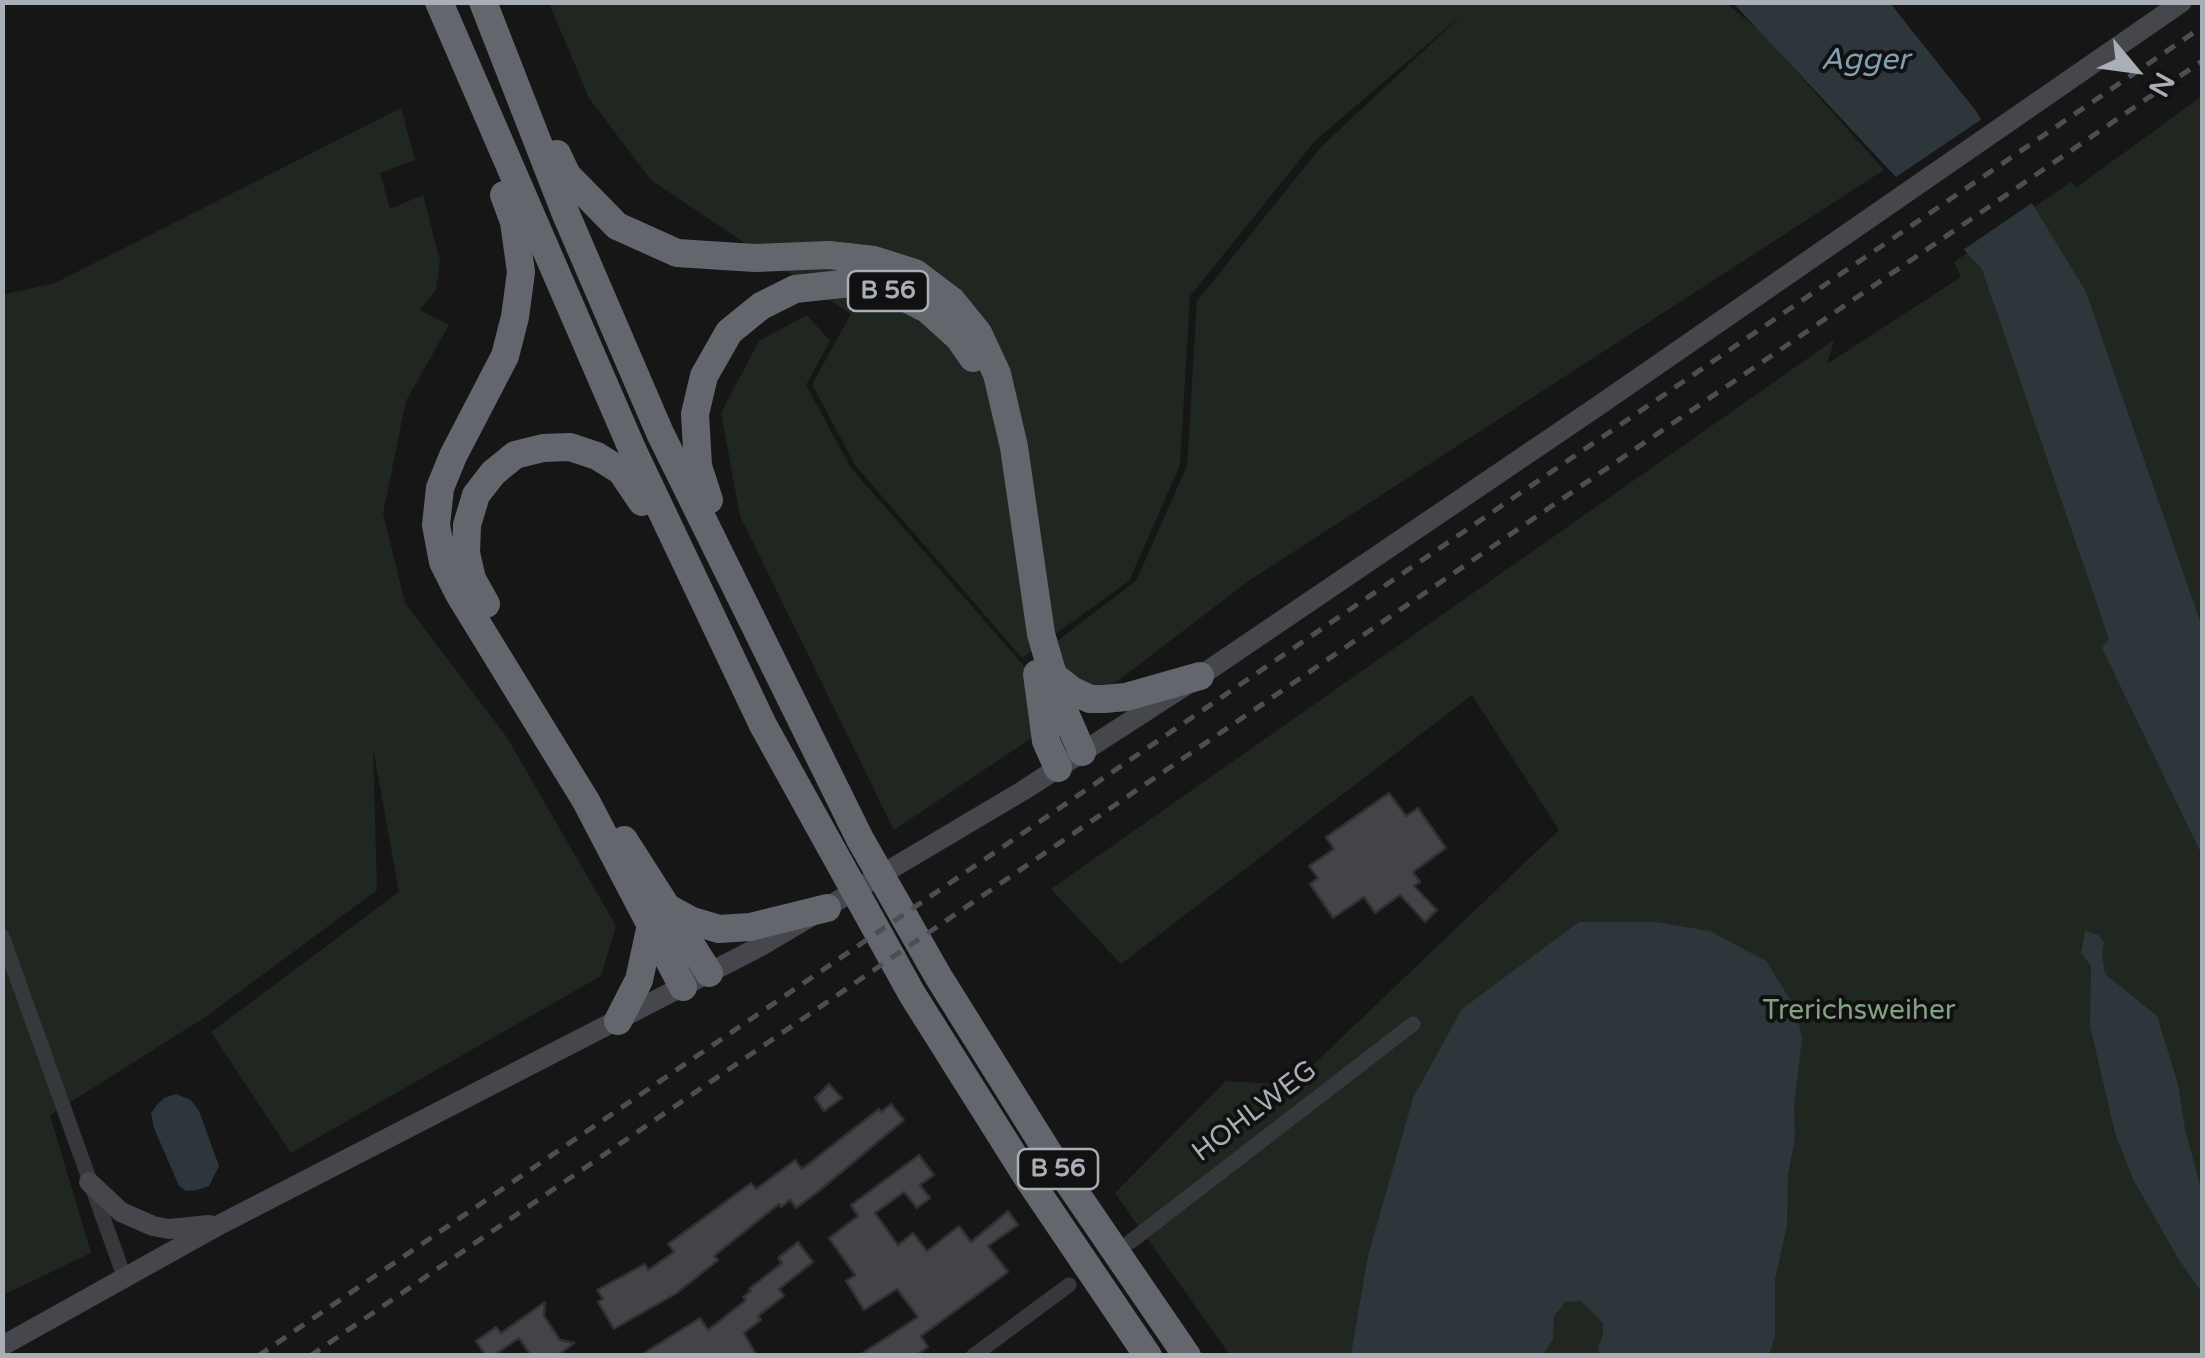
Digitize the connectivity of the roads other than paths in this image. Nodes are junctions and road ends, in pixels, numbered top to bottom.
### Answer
1 (439, 2) edge
2 (482, 2) edge
3 (2182, 2) edge
4 (502, 47) junction
5 (470, 79) junction
6 (698, 586) junction
7 (738, 592) junction
8 (1051, 674) junction
9 (1200, 676) junction
10 (1082, 752) junction
11 (1058, 768) junction
12 (827, 908) junction
13 (660, 917) junction
14 (2, 936) edge
15 (710, 974) junction
16 (683, 987) junction
17 (618, 1021) junction
18 (1413, 1024) dead end
19 (90, 1182) junction
20 (220, 1224) junction
21 (1130, 1242) dead end
22 (124, 1276) junction
23 (1070, 1285) dead end
24 (2, 1346) edge
25 (973, 1356) edge
26 (1148, 1356) edge
27 (1187, 1356) edge

1 - 5 highway, B 56
2 - 4 highway, B 56
3 - 9 main road
4 - 7 highway, B 56
4 - 8 highway
5 - 6 highway, B 56
5 - 13 highway
6 - 13 highway
6 - 26 highway, B 56
7 - 11 highway, B 56
7 - 27 highway, B 56
8 - 9 highway
8 - 10 highway
9 - 10 main road
10 - 11 main road
11 - 12 main road
12 - 13 highway
12 - 15 main road
13 - 15 highway
13 - 16 highway
13 - 17 highway
14 - 19 street
15 - 16 main road
16 - 17 main road
17 - 20 main road
18 - 21 street, HOHLWEG
19 - 20 main road
19 - 22 street
20 - 22 main road
22 - 24 main road
23 - 25 street

